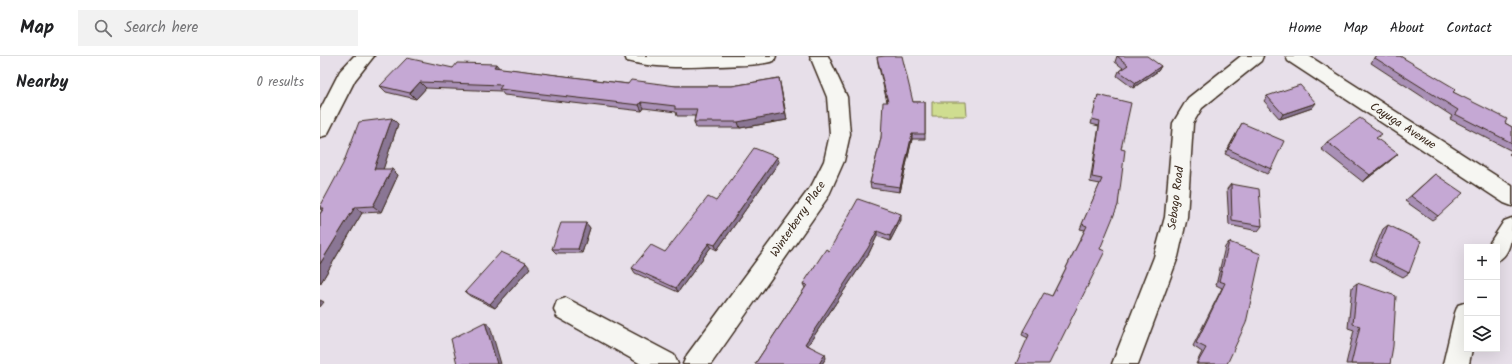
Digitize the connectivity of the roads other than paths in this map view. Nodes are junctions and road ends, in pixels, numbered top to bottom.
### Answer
1 (365, 56) edge
2 (634, 56) edge
3 (767, 56) edge
4 (819, 56) edge
5 (1254, 56) edge
6 (1295, 56) edge
7 (320, 129) edge
8 (1512, 197) edge
9 (1512, 228) edge
10 (1500, 246) edge
11 (566, 308) dead end
12 (1466, 316) edge
13 (664, 364) edge
14 (696, 364) edge
15 (1125, 364) edge
16 (1456, 364) edge

1 - 7 street
2 - 3 street
4 - 14 street, Winterberry Place
5 - 15 street, Sebago Road
6 - 8 street, Cayuga Avenue
9 - 10 street
11 - 13 street
12 - 16 street

